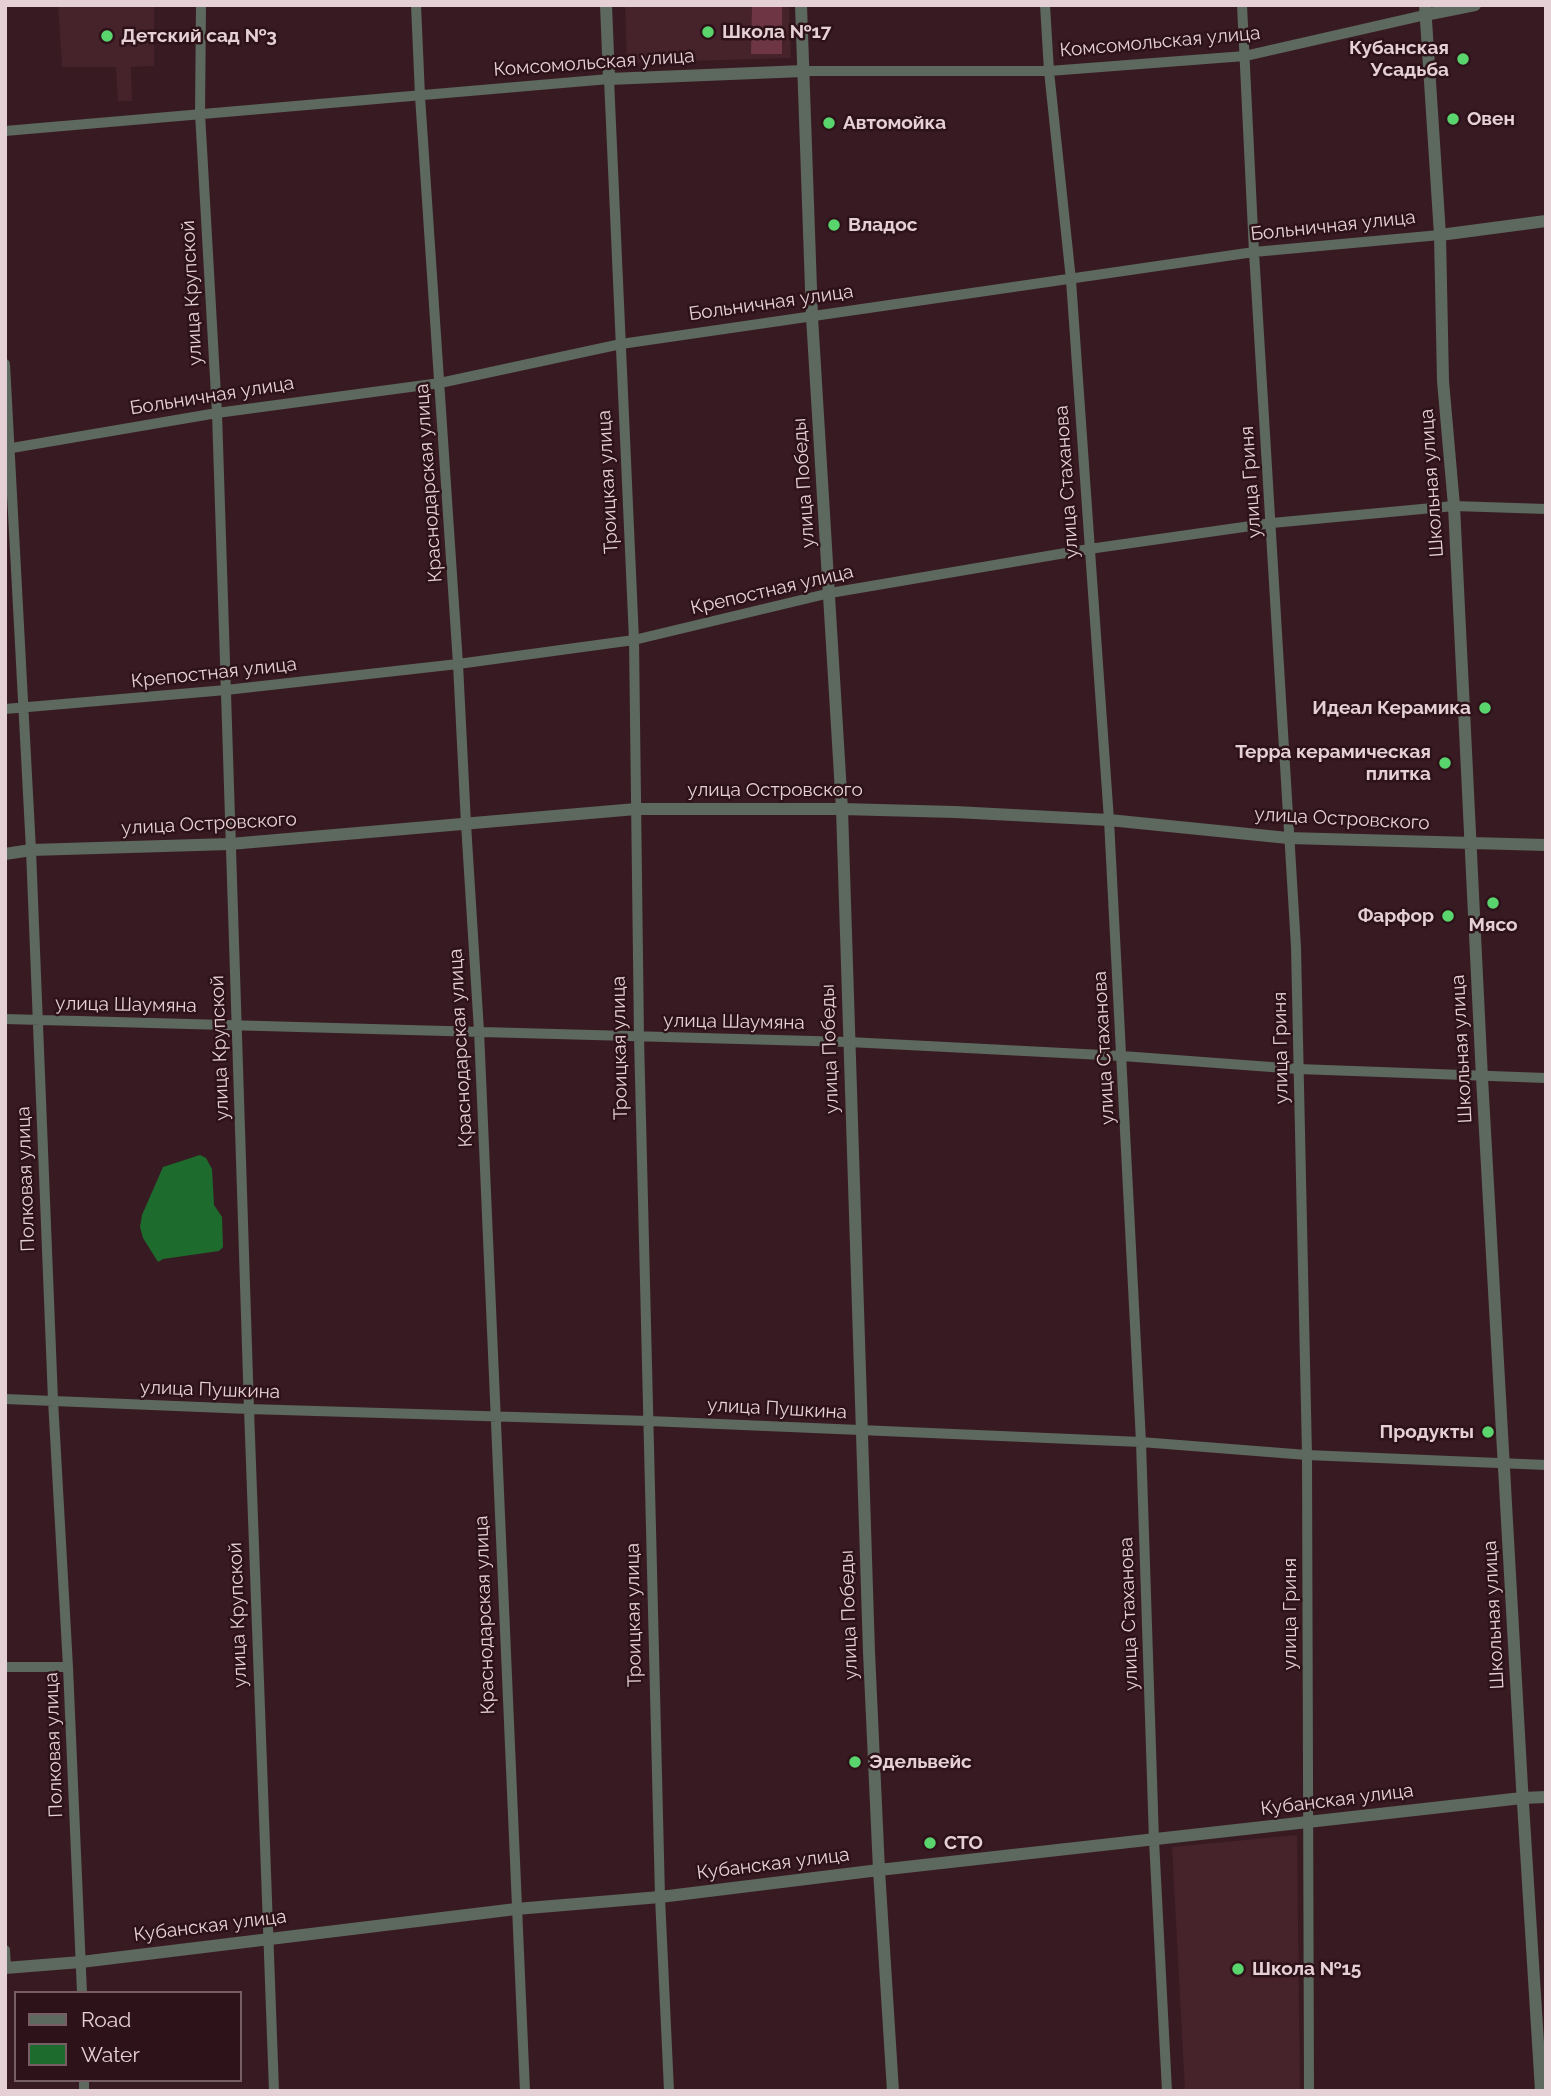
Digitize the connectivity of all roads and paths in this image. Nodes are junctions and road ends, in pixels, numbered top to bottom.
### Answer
1 (201, 5) edge
2 (416, 5) edge
3 (606, 5) edge
4 (801, 5) edge
5 (1045, 5) edge
6 (1241, 5) edge
7 (1475, 5) edge
8 (1425, 10) edge
9 (1245, 56) junction
10 (803, 71) junction
11 (1049, 71) junction
12 (609, 79) junction
13 (420, 96) junction
14 (200, 113) junction
15 (5, 131) edge
16 (1546, 221) edge
17 (1440, 235) junction
18 (1254, 253) junction
19 (1071, 281) junction
20 (812, 317) junction
21 (621, 344) junction
22 (5, 364) edge
23 (440, 383) junction
24 (217, 413) junction
25 (8, 449) edge
26 (1454, 506) junction
27 (1546, 509) edge
28 (1272, 523) junction
29 (1089, 550) junction
30 (830, 593) junction
31 (634, 640) junction
32 (458, 664) junction
33 (226, 690) junction
34 (22, 708) junction
35 (5, 709) edge
36 (636, 809) junction
37 (842, 809) junction
38 (1110, 820) junction
39 (466, 824) junction
40 (1288, 838) junction
41 (230, 844) junction
42 (1472, 844) junction
43 (1546, 845) edge
44 (31, 850) junction
45 (5, 854) edge
46 (5, 1019) edge
47 (37, 1020) junction
48 (237, 1025) junction
49 (480, 1031) junction
50 (639, 1037) junction
51 (849, 1042) junction
52 (1122, 1056) junction
53 (1298, 1069) junction
54 (1482, 1077) junction
55 (1546, 1078) edge
56 (5, 1399) edge
57 (53, 1400) junction
58 (249, 1409) junction
59 (494, 1416) junction
60 (649, 1421) junction
61 (862, 1430) junction
62 (1141, 1442) junction
63 (1307, 1455) junction
64 (1505, 1464) junction
65 (1546, 1465) edge
66 (5, 1667) edge
67 (68, 1667) junction
68 (1546, 1797) edge
69 (1522, 1798) junction
70 (1308, 1822) junction
71 (1154, 1840) junction
72 (879, 1870) junction
73 (660, 1897) junction
74 (516, 1909) junction
75 (267, 1938) junction
76 (5, 1950) edge
77 (81, 1962) junction
78 (6, 1968) edge
79 (82, 1991) edge
80 (274, 2091) edge
81 (525, 2091) edge
82 (669, 2091) edge
83 (893, 2091) edge
84 (1167, 2091) edge
85 (1308, 2091) edge
86 (1541, 2091) edge

1 - 14 street, улица Крупской
2 - 13 street, Краснодарская улица
3 - 12 street, Троицкая улица
4 - 10 street, улица Победы
5 - 11 street, улица Стаханова
6 - 9 street, улица Гриня
7 - 8 street, Комсомольская улица
8 - 9 street, Комсомольская улица
8 - 17 street, Школьная улица
9 - 11 street, Комсомольская улица
9 - 18 street, улица Гриня
10 - 11 street, Комсомольская улица
10 - 12 street, Комсомольская улица
10 - 20 street, улица Победы
11 - 19 street, улица Стаханова
12 - 13 street, Комсомольская улица
12 - 21 street, Троицкая улица
13 - 14 street, Комсомольская улица
13 - 23 street, Краснодарская улица
14 - 15 street, Комсомольская улица
14 - 24 street, улица Крупской
16 - 17 street, Больничная улица
17 - 18 street, Больничная улица
17 - 26 street, Школьная улица
18 - 19 street, Больничная улица
18 - 28 street, улица Гриня
19 - 20 street, Больничная улица
19 - 29 street, улица Стаханова
20 - 21 street, Больничная улица
20 - 30 street, улица Победы
21 - 23 street, Больничная улица
21 - 31 street, Троицкая улица
22 - 25 street, Полковая улица
23 - 24 street, Больничная улица
23 - 32 street, Краснодарская улица
24 - 25 street, Больничная улица
24 - 33 street, улица Крупской
25 - 34 street, Полковая улица
26 - 27 street, Крепостная улица
26 - 28 street, Крепостная улица
26 - 42 street, Школьная улица
28 - 29 street, Крепостная улица
28 - 40 street, улица Гриня
29 - 30 street, Крепостная улица
29 - 38 street, улица Стаханова
30 - 31 street, Крепостная улица
30 - 37 street, улица Победы
31 - 32 street, Крепостная улица
31 - 36 street, Троицкая улица
32 - 33 street, Крепостная улица
32 - 39 street, Краснодарская улица
33 - 34 street, Крепостная улица
33 - 41 street, улица Крупской
34 - 35 street, Крепостная улица
34 - 44 street, Полковая улица
36 - 37 street, улица Островского
36 - 39 street, улица Островского
36 - 50 street, Троицкая улица
37 - 38 street, улица Островского
37 - 51 street, улица Победы
38 - 40 street, улица Островского
38 - 52 street, улица Стаханова
39 - 41 street, улица Островского
39 - 49 street, Краснодарская улица
40 - 42 street, улица Островского
40 - 53 street, улица Гриня
41 - 44 street, улица Островского
41 - 48 street, улица Крупской
42 - 43 street, улица Островского
42 - 54 street, Школьная улица
44 - 45 street, улица Островского
44 - 47 street, Полковая улица
46 - 47 street, улица Шаумяна
47 - 48 street, улица Шаумяна
47 - 57 street, Полковая улица
48 - 49 street, улица Шаумяна
48 - 58 street, улица Крупской
49 - 50 street, улица Шаумяна
49 - 59 street, Краснодарская улица
50 - 51 street, улица Шаумяна
50 - 60 street, Троицкая улица
51 - 52 street, улица Шаумяна
51 - 61 street, улица Победы
52 - 53 street, улица Шаумяна
52 - 62 street, улица Стаханова
53 - 54 street, улица Шаумяна
53 - 63 street, улица Гриня
54 - 55 street, улица Шаумяна
54 - 64 street, Школьная улица
56 - 57 street, улица Пушкина
57 - 58 street, улица Пушкина
57 - 67 street, Полковая улица
58 - 59 street, улица Пушкина
58 - 75 street, улица Крупской
59 - 60 street, улица Пушкина
59 - 74 street, Краснодарская улица
60 - 61 street, улица Пушкина
60 - 73 street, Троицкая улица
61 - 62 street, улица Пушкина
61 - 72 street, улица Победы
62 - 63 street, улица Пушкина
62 - 71 street, улица Стаханова
63 - 64 street, улица Пушкина
63 - 70 street, улица Гриня
64 - 65 street, улица Пушкина
64 - 69 street, Школьная улица
66 - 67 street
67 - 77 street, Полковая улица
68 - 69 street, Кубанская улица
69 - 70 street, Кубанская улица
69 - 86 street, Школьная улица
70 - 71 street, Кубанская улица
70 - 85 street, улица Гриня
71 - 72 street, Кубанская улица
71 - 84 street, улица Стаханова
72 - 73 street, Кубанская улица
72 - 83 street, улица Победы
73 - 74 street, Кубанская улица
73 - 82 street, Троицкая улица
74 - 75 street, Кубанская улица
74 - 81 street, Краснодарская улица
75 - 77 street, Кубанская улица
75 - 80 street, улица Крупской
76 - 78 street
77 - 78 street, Кубанская улица
77 - 79 street, Полковая улица

